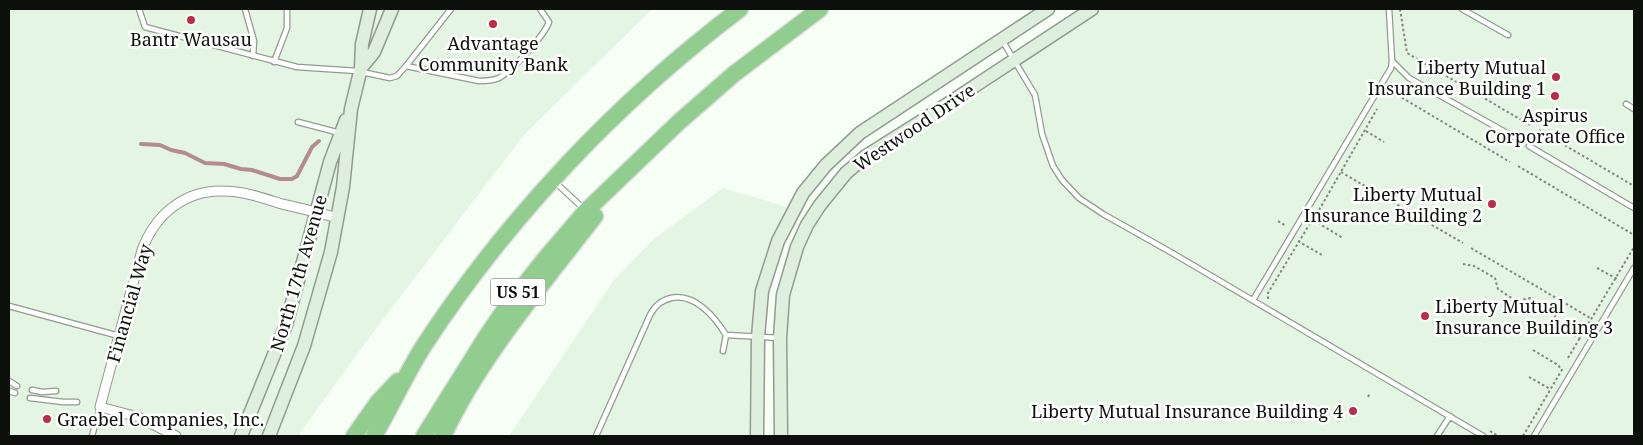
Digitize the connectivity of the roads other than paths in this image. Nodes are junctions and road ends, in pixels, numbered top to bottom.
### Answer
1 (139, 9) edge
2 (245, 9) edge
3 (287, 9) edge
4 (370, 9) edge
5 (392, 9) edge
6 (451, 9) edge
7 (540, 9) edge
8 (740, 9) edge
9 (820, 9) edge
10 (825, 9) edge
11 (1048, 9) edge
12 (1092, 9) edge
13 (1389, 9) edge
14 (1462, 9) edge
15 (805, 20) junction
16 (1508, 35) dead end
17 (1001, 39) junction
18 (253, 56) junction
19 (1015, 59) junction
20 (1392, 60) junction
21 (274, 62) junction
22 (406, 66) junction
23 (360, 70) junction
24 (1626, 104) dead end
25 (351, 109) junction
26 (1634, 109) edge
27 (298, 122) dead end
28 (341, 133) junction
29 (1521, 141) dead end
30 (1529, 146) dead end
31 (634, 164) junction
32 (553, 180) junction
33 (1634, 208) edge
34 (586, 211) junction
35 (317, 213) junction
36 (338, 218) junction
37 (1634, 268) edge
38 (1253, 300) junction
39 (9, 306) edge
40 (119, 336) junction
41 (726, 336) junction
42 (758, 337) junction
43 (780, 338) junction
44 (723, 351) dead end
45 (408, 371) junction
46 (9, 381) edge
47 (17, 386) dead end
48 (32, 390) dead end
49 (56, 391) dead end
50 (9, 392) edge
51 (15, 394) dead end
52 (30, 398) dead end
53 (77, 402) dead end
54 (100, 407) junction
55 (1450, 416) junction
56 (92, 436) edge
57 (176, 436) edge
58 (241, 436) edge
59 (269, 436) edge
60 (354, 436) edge
61 (374, 436) edge
62 (424, 436) edge
63 (443, 436) edge
64 (596, 436) edge
65 (757, 436) edge
66 (781, 436) edge
67 (1437, 436) edge
68 (1483, 436) edge
69 (1534, 436) edge

1 - 18 lane
2 - 18 lane
3 - 21 lane
4 - 23 street, North 17th Avenue
5 - 23 street, North 17th Avenue
6 - 22 lane
7 - 22 lane
8 - 32 highway, US 51
9 - 15 highway, US 51
10 - 15 highway
11 - 17 street, Westwood Drive
12 - 19 street, Westwood Drive
13 - 20 lane
14 - 16 lane
15 - 31 highway, US 51
17 - 19 lane
17 - 42 street, Westwood Drive
18 - 21 lane
19 - 38 lane
19 - 43 street, Westwood Drive
20 - 29 lane
20 - 38 lane
21 - 23 lane
22 - 23 lane
23 - 25 street, North 17th Avenue
24 - 26 lane
25 - 28 street, North 17th Avenue
25 - 36 street, North 17th Avenue
27 - 28 lane
28 - 35 street, North 17th Avenue
30 - 33 lane
31 - 34 highway, US 51
31 - 63 highway
32 - 34 lane
32 - 45 highway, US 51
34 - 62 highway, US 51
35 - 36 street, Financial Way
35 - 40 street, Financial Way
35 - 58 street, North 17th Avenue
36 - 59 street, North 17th Avenue
37 - 69 lane
38 - 55 lane
39 - 40 lane
40 - 54 street, Financial Way
41 - 42 lane
41 - 44 lane
41 - 64 lane
42 - 43 lane
42 - 65 street, Westwood Drive
43 - 66 street, Westwood Drive
45 - 60 highway
45 - 61 highway, US 51
46 - 47 lane
48 - 49 lane
50 - 51 lane
52 - 53 lane
54 - 56 lane
54 - 57 street
55 - 67 lane
55 - 68 lane

